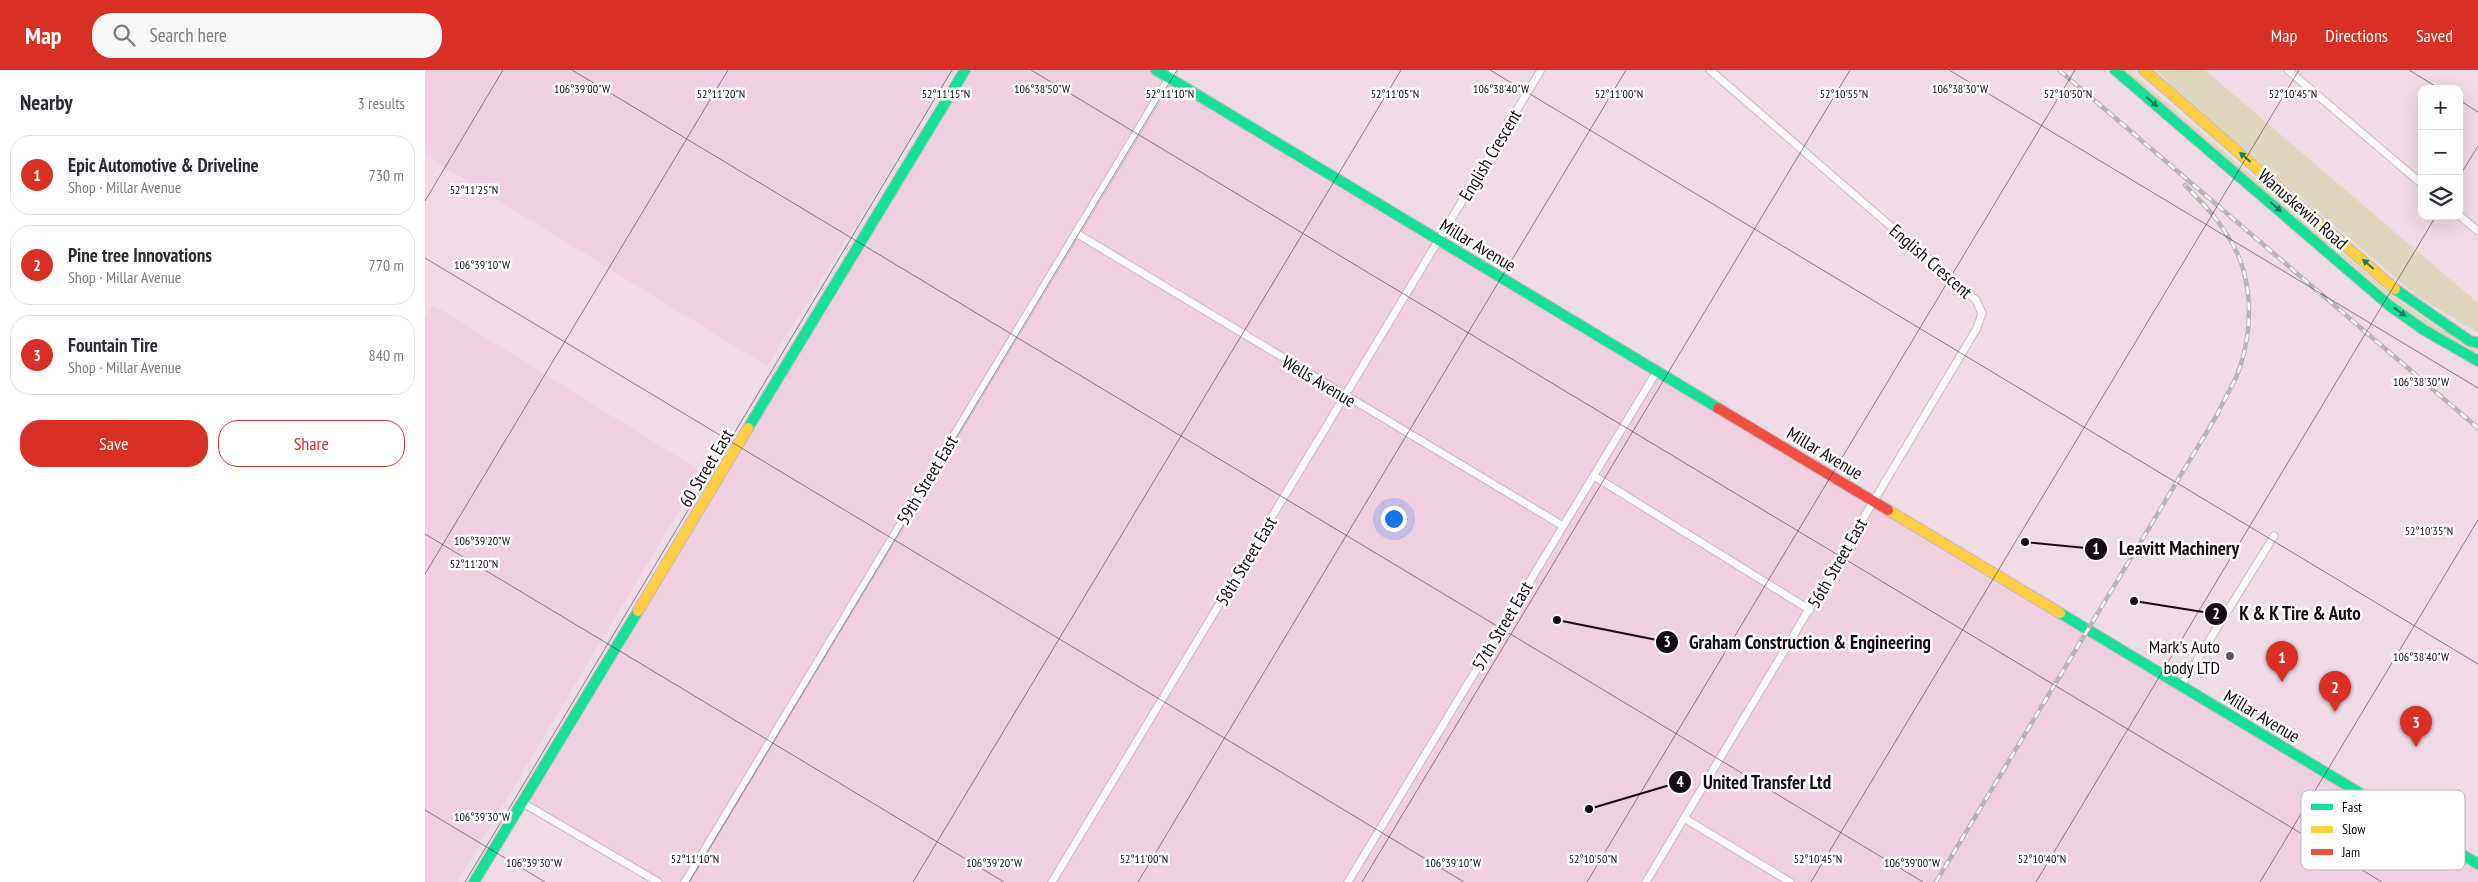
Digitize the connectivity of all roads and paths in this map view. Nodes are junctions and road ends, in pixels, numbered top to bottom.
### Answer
1 (965, 70) edge
2 (1156, 70) edge
3 (1541, 70) edge
4 (1710, 70) edge
5 (2115, 70) edge
6 (2144, 70) edge
7 (2293, 72) edge
8 (1172, 74) edge
9 (2418, 181) edge
10 (2463, 219) edge
11 (2478, 232) edge
12 (1076, 233) junction
13 (1439, 240) junction
14 (2478, 343) edge
15 (2478, 361) edge
16 (1657, 371) junction
17 (1345, 396) junction
18 (1594, 476) junction
19 (1873, 501) junction
20 (1563, 526) junction
21 (2274, 536) dead end
22 (1810, 610) junction
23 (2181, 686) junction
24 (2355, 790) edge
25 (523, 803) junction
26 (1684, 818) junction
27 (2465, 856) edge
28 (2478, 864) edge
29 (474, 882) edge
30 (658, 882) edge
31 (685, 882) edge
32 (1052, 882) edge
33 (1347, 882) edge
34 (1646, 882) edge
35 (1790, 882) edge

1 - 25 street, 60 Street East
2 - 8 street, Millar Avenue
3 - 13 street, English Crescent
4 - 19 street, English Crescent
5 -> 15 street, Wanuskewin Road
14 -> 6 street, Wanuskewin Road
7 - 9 street
8 - 12 street, 59th Street East
8 - 13 street, Millar Avenue
10 - 11 street
12 - 17 street, Wells Avenue
12 - 31 street, 59th Street East
13 - 16 street, Millar Avenue
13 - 17 street, 58th Street East
16 - 18 street, 57th Street East
16 - 19 street, Millar Avenue
17 - 20 street, Wells Avenue
17 - 32 street, 58th Street East
18 - 20 street, 57th Street East
18 - 22 street
19 - 22 street, 56th Street East
19 - 23 street, Millar Avenue
20 - 33 street, 57th Street East
21 - 23 street
22 - 26 street, 56th Street East
23 - 24 street, Millar Avenue
25 - 29 street, 60 Street East
25 - 30 street
26 - 34 street, 56th Street East
26 - 35 street
27 - 28 street, Millar Avenue

